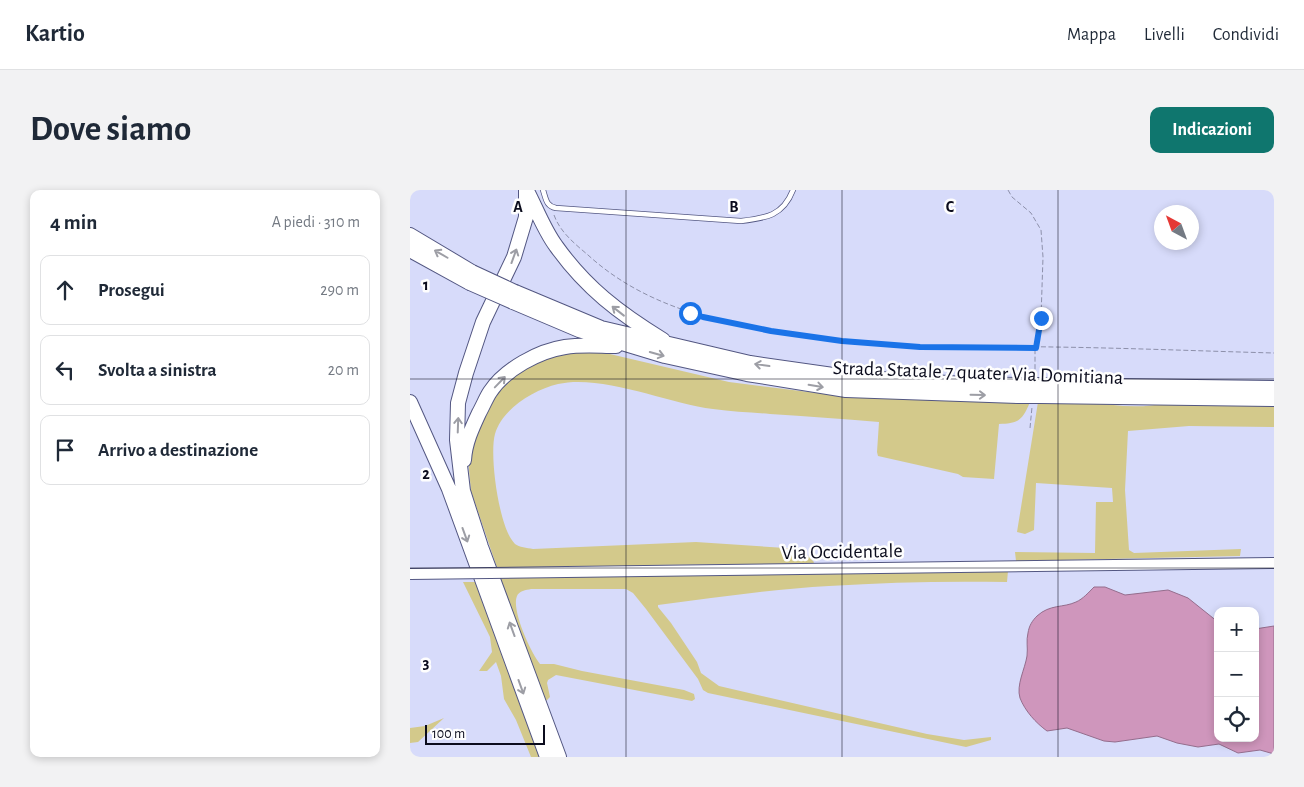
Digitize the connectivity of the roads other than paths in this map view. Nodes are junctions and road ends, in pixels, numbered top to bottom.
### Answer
1 (526, 190) edge
2 (543, 190) edge
3 (793, 190) edge
4 (410, 236) edge
5 (410, 250) edge
6 (471, 278) junction
7 (514, 297) junction
8 (632, 346) junction
9 (674, 346) junction
10 (1274, 388) edge
11 (1018, 390) junction
12 (1041, 390) junction
13 (1274, 399) edge
14 (410, 402) edge
15 (410, 423) edge
16 (448, 489) junction
17 (464, 491) junction
18 (1274, 563) edge
19 (410, 574) edge
20 (547, 757) edge
21 (559, 757) edge

9 -> 1 highway
17 -> 1 highway
2 - 3 lane
6 -> 4 highway
5 - 6 highway
6 - 7 highway, bridge
7 - 8 highway, Strada Statale 7 quater Via Domitiana
7 - 9 highway, Strada Statale 7 quater Via Domitiana
8 -> 11 highway, Strada Statale 7 quater Via Domitiana
17 -> 8 highway
11 -> 9 highway, Strada Statale 7 quater Via Domitiana
10 - 12 highway, Strada Statale 7 quater Via Domitiana
11 - 12 highway, Strada Statale 7 quater Via Domitiana, bridge
12 - 13 highway, Strada Statale 7 quater Via Domitiana
14 - 16 highway
15 - 16 highway
16 -> 20 highway
21 -> 17 highway
18 - 19 street, Via Occidentale, bridge

